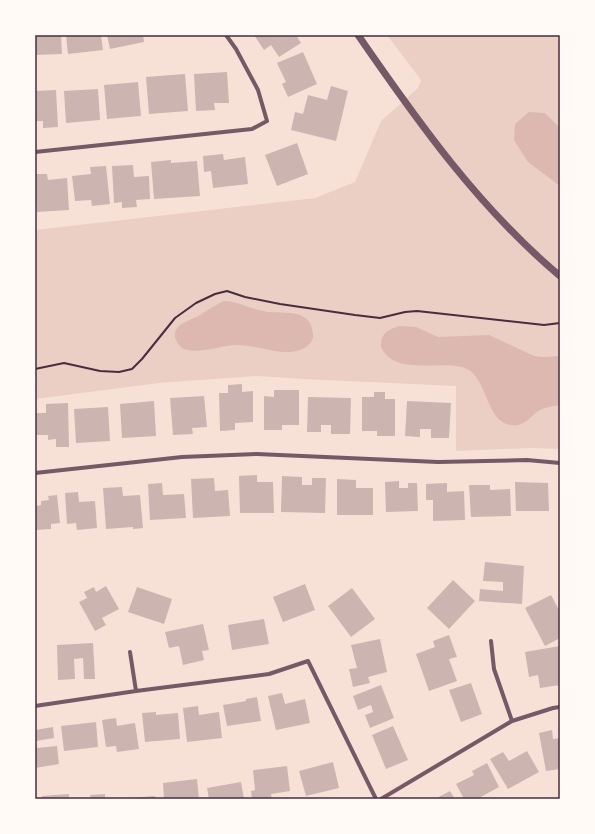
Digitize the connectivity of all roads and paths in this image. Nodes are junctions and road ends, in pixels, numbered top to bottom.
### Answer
1 (226, 35) edge
2 (358, 35) edge
3 (35, 152) edge
4 (557, 274) edge
5 (560, 323) edge
6 (35, 369) edge
7 (560, 463) edge
8 (35, 473) edge
9 (490, 641) dead end
10 (130, 652) dead end
11 (136, 691) junction
12 (35, 706) edge
13 (560, 707) edge
14 (512, 721) junction
15 (376, 799) edge
16 (381, 799) edge

1 - 3 street
2 - 4 street
5 - 6 path
7 - 8 street
9 - 14 street
10 - 11 street
11 - 12 street
11 - 15 street
13 - 14 street
14 - 16 street

